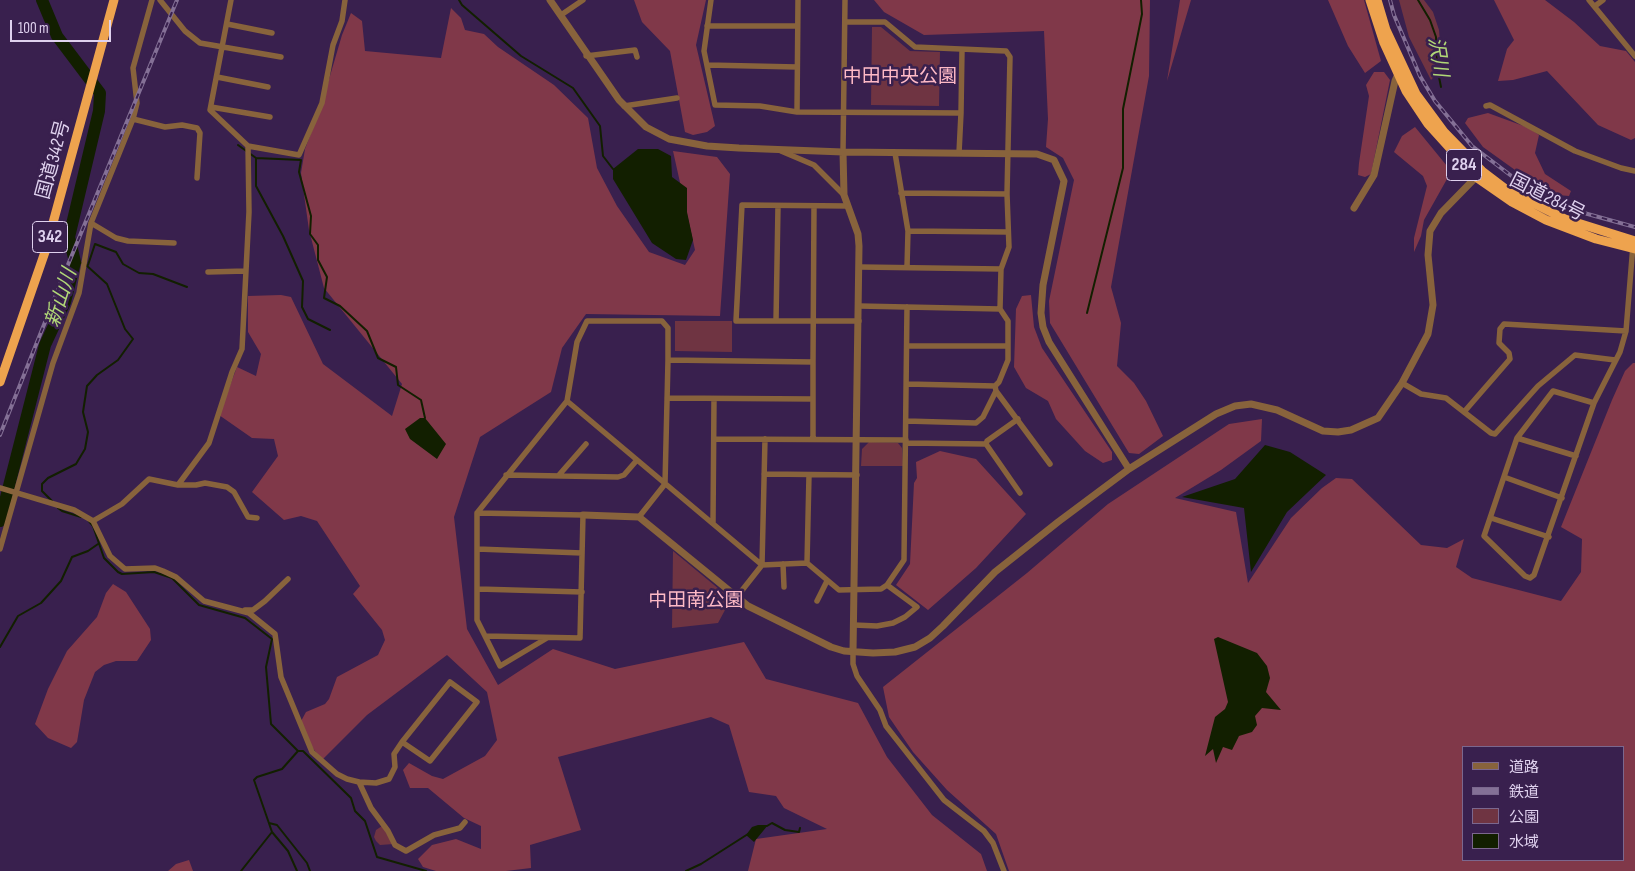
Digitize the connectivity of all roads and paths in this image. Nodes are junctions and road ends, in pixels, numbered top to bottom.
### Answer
1 (114, 0) edge
2 (152, 0) edge
3 (160, 0) edge
4 (231, 0) edge
5 (345, 0) edge
6 (550, 0) edge
7 (584, 0) edge
8 (711, 0) edge
9 (798, 0) edge
10 (845, 0) edge
11 (1370, 0) edge
12 (1377, 0) edge
13 (1589, 0) edge
14 (1603, 0) edge
15 (1595, 6) junction
16 (561, 15) junction
17 (845, 22) junction
18 (226, 24) junction
19 (707, 26) junction
20 (797, 26) junction
21 (272, 33) dead end
22 (222, 46) junction
23 (962, 50) junction
24 (586, 56) junction
25 (1635, 56) edge
26 (281, 57) dead end
27 (637, 57) dead end
28 (707, 65) junction
29 (797, 67) junction
30 (1401, 73) junction
31 (216, 78) junction
32 (268, 87) dead end
33 (677, 98) dead end
34 (624, 106) junction
35 (1486, 106) dead end
36 (211, 107) junction
37 (797, 112) junction
38 (844, 113) junction
39 (961, 113) junction
40 (270, 117) dead end
41 (133, 119) junction
42 (248, 146) junction
43 (776, 150) junction
44 (843, 152) junction
45 (895, 152) junction
46 (959, 153) junction
47 (1008, 153) junction
48 (1635, 171) edge
49 (1479, 174) junction
50 (197, 178) dead end
51 (901, 193) junction
52 (1007, 194) junction
53 (844, 195) junction
54 (778, 206) junction
55 (848, 206) junction
56 (814, 207) junction
57 (1354, 208) dead end
58 (91, 223) junction
59 (908, 231) junction
60 (1008, 232) junction
61 (174, 243) dead end
62 (1634, 245) edge
63 (1633, 260) edge
64 (860, 266) junction
65 (907, 267) junction
66 (1001, 269) junction
67 (246, 271) junction
68 (208, 272) dead end
69 (859, 306) junction
70 (907, 307) junction
71 (1000, 308) junction
72 (776, 321) junction
73 (859, 321) junction
74 (813, 322) junction
75 (1626, 331) junction
76 (908, 346) junction
77 (1007, 346) junction
78 (668, 360) junction
79 (1615, 360) junction
80 (813, 362) junction
81 (0, 382) edge
82 (1402, 383) junction
83 (907, 384) junction
84 (995, 388) junction
85 (667, 398) junction
86 (714, 399) junction
87 (813, 399) junction
88 (567, 401) junction
89 (1594, 403) junction
90 (1464, 412) junction
91 (1018, 419) junction
92 (906, 421) junction
93 (714, 438) junction
94 (1517, 438) junction
95 (765, 439) junction
96 (813, 439) junction
97 (857, 439) junction
98 (906, 441) junction
99 (586, 444) dead end
100 (986, 444) junction
101 (1576, 456) junction
102 (637, 460) junction
103 (1050, 464) dead end
104 (1129, 469) junction
105 (764, 474) junction
106 (559, 475) junction
107 (809, 475) junction
108 (857, 475) junction
109 (506, 476) junction
110 (1504, 477) junction
111 (665, 484) junction
112 (178, 485) junction
113 (0, 488) edge
114 (15, 493) junction
115 (1020, 493) dead end
116 (1562, 498) junction
117 (478, 513) junction
118 (583, 515) junction
119 (639, 517) junction
120 (257, 518) dead end
121 (1491, 518) junction
122 (93, 521) junction
123 (713, 522) junction
124 (1549, 536) junction
125 (0, 549) edge
126 (477, 549) junction
127 (582, 554) junction
128 (808, 563) junction
129 (783, 564) junction
130 (762, 565) junction
131 (288, 579) dead end
132 (828, 581) junction
133 (887, 585) junction
134 (784, 587) dead end
135 (478, 589) junction
136 (855, 590) junction
137 (582, 592) junction
138 (736, 598) junction
139 (818, 602) dead end
140 (243, 611) junction
141 (854, 625) junction
142 (485, 636) junction
143 (547, 638) junction
144 (853, 652) junction
145 (402, 742) junction
146 (359, 782) junction
147 (465, 822) dead end
148 (1004, 871) edge

1 - 81 highway, 国道342号 / 342
2 - 41 street
3 - 22 street
4 - 18 street
5 - 42 street
6 - 16 street
7 - 16 street
8 - 19 street
9 - 20 street
10 - 17 street
11 - 30 highway, 国道284号 / 284
12 - 30 highway, 国道284号 / 284
13 - 15 street
14 - 15 street
15 - 25 street
16 - 24 street
17 - 23 street
17 - 38 street
18 - 21 street
18 - 22 street
19 - 20 street
19 - 28 street
20 - 29 street
22 - 26 street
22 - 31 street
23 - 39 street
23 - 47 street
24 - 27 street
24 - 34 street
28 - 29 street
28 - 37 street
29 - 37 street
30 - 49 highway, 国道284号 / 284
30 - 57 street
31 - 32 street
31 - 36 street
33 - 34 street
34 - 43 street
35 - 48 street
36 - 40 street
36 - 42 street
37 - 38 street
38 - 39 street
38 - 44 street
39 - 46 street
41 - 50 street
41 - 58 street
42 - 67 street
43 - 44 street
43 - 53 street
44 - 45 street
44 - 53 street
45 - 46 street
45 - 51 street
46 - 47 street
47 - 52 street
47 - 104 street
49 - 62 highway, 国道284号 / 284
49 - 82 street
51 - 52 street
51 - 59 street
52 - 60 street
53 - 55 street
54 - 56 street
54 - 72 street
54 - 72 street
55 - 56 street
55 - 64 street
56 - 74 street
58 - 61 street
58 - 114 street
59 - 60 street
59 - 65 street
60 - 66 street
62 - 63 street
63 - 75 street
64 - 65 street
64 - 69 street
65 - 66 street
66 - 71 street
67 - 68 street
67 - 112 street
69 - 70 street
69 - 73 street
70 - 71 street
70 - 76 street
71 - 77 street
72 - 74 street
73 - 74 street
73 - 97 street
74 - 80 street
75 - 79 street
75 - 90 street
76 - 77 street
76 - 83 street
77 - 84 street
78 - 80 street
78 - 85 street
78 - 88 street
79 - 89 street
79 - 90 street
80 - 87 street
82 - 90 street
82 - 104 street
83 - 84 street
83 - 92 street
84 - 91 street
84 - 92 street
85 - 86 street
85 - 111 street
86 - 87 street
86 - 93 street
87 - 96 street
88 - 102 street
88 - 109 street
89 - 94 street
89 - 101 street
91 - 100 street
91 - 103 street
92 - 98 street
93 - 95 street
93 - 123 street
94 - 101 street
94 - 110 street
95 - 96 street
95 - 105 street
96 - 97 street
97 - 98 street
97 - 108 street
98 - 100 street
98 - 133 street
99 - 106 street
100 - 115 street
101 - 116 street
102 - 106 street
102 - 111 street
104 - 144 street
105 - 107 street
105 - 130 street
106 - 109 street
107 - 108 street
107 - 128 street
108 - 136 street
109 - 117 street
110 - 116 street
110 - 121 street
111 - 119 street
111 - 123 street
112 - 120 street
112 - 122 street
113 - 114 street
114 - 122 street
114 - 125 street
116 - 124 street
117 - 118 street
117 - 126 street
118 - 119 street
118 - 127 street
119 - 138 street
121 - 124 street
121 - 124 street
122 - 140 street
123 - 130 street
126 - 127 street
126 - 135 street
127 - 137 street
128 - 129 street
128 - 132 street
129 - 130 street
129 - 134 street
130 - 138 street
131 - 140 street
132 - 136 street
132 - 139 street
133 - 136 street
133 - 141 street
135 - 137 street
135 - 142 street
136 - 141 street
137 - 143 street
138 - 144 street
140 - 146 street
141 - 144 street
142 - 143 street
142 - 143 street
144 - 148 street
145 - 145 street
145 - 146 street
146 - 147 street

